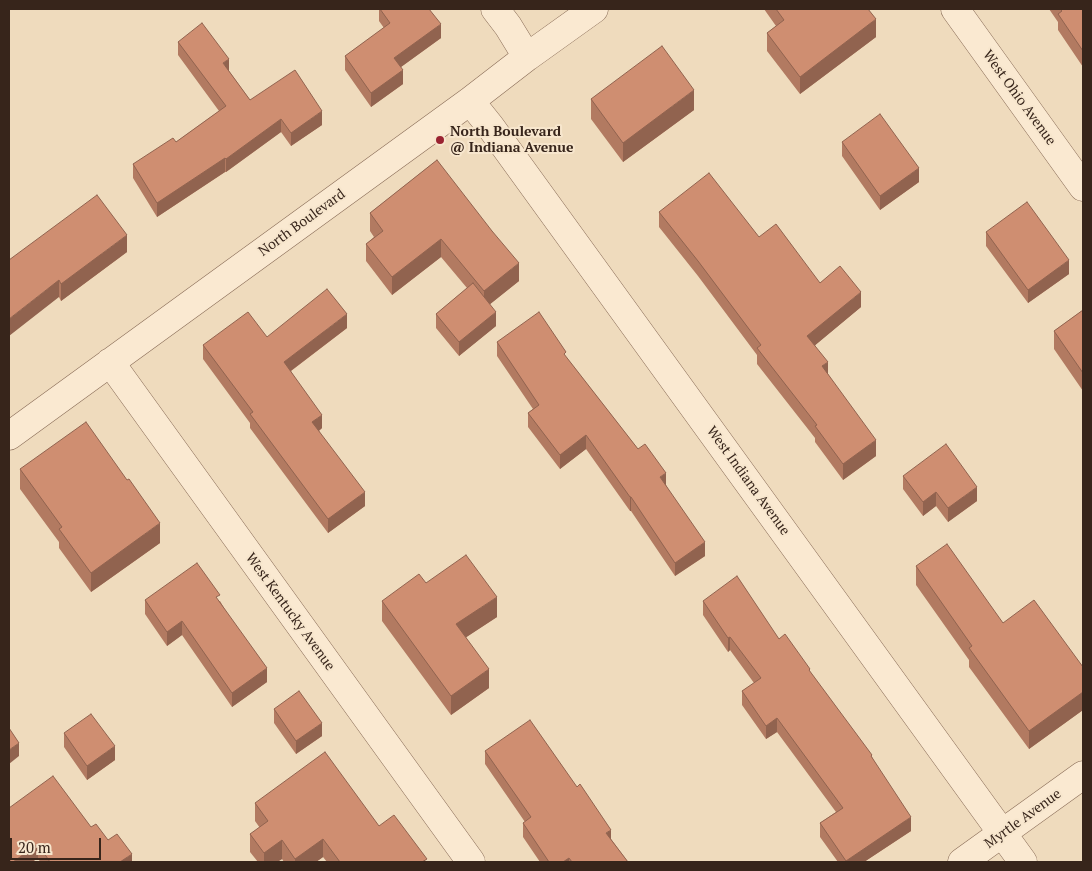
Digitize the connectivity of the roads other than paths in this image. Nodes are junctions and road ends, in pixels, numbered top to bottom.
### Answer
1 (495, 9) edge
2 (594, 9) edge
3 (954, 9) edge
4 (528, 57) junction
5 (470, 101) junction
6 (1083, 187) edge
7 (110, 362) junction
8 (9, 436) edge
9 (1083, 775) edge
10 (1003, 833) junction
11 (471, 862) edge
12 (962, 862) edge
13 (1023, 862) edge

1 - 4 street
2 - 4 street, North Boulevard
3 - 6 street, West Ohio Avenue
4 - 5 street, North Boulevard
5 - 7 street, North Boulevard
5 - 10 street, West Indiana Avenue
7 - 8 street, North Boulevard
7 - 11 street, West Kentucky Avenue
9 - 10 street, Myrtle Avenue
10 - 12 street, Myrtle Avenue
10 - 13 street, West Indiana Avenue

